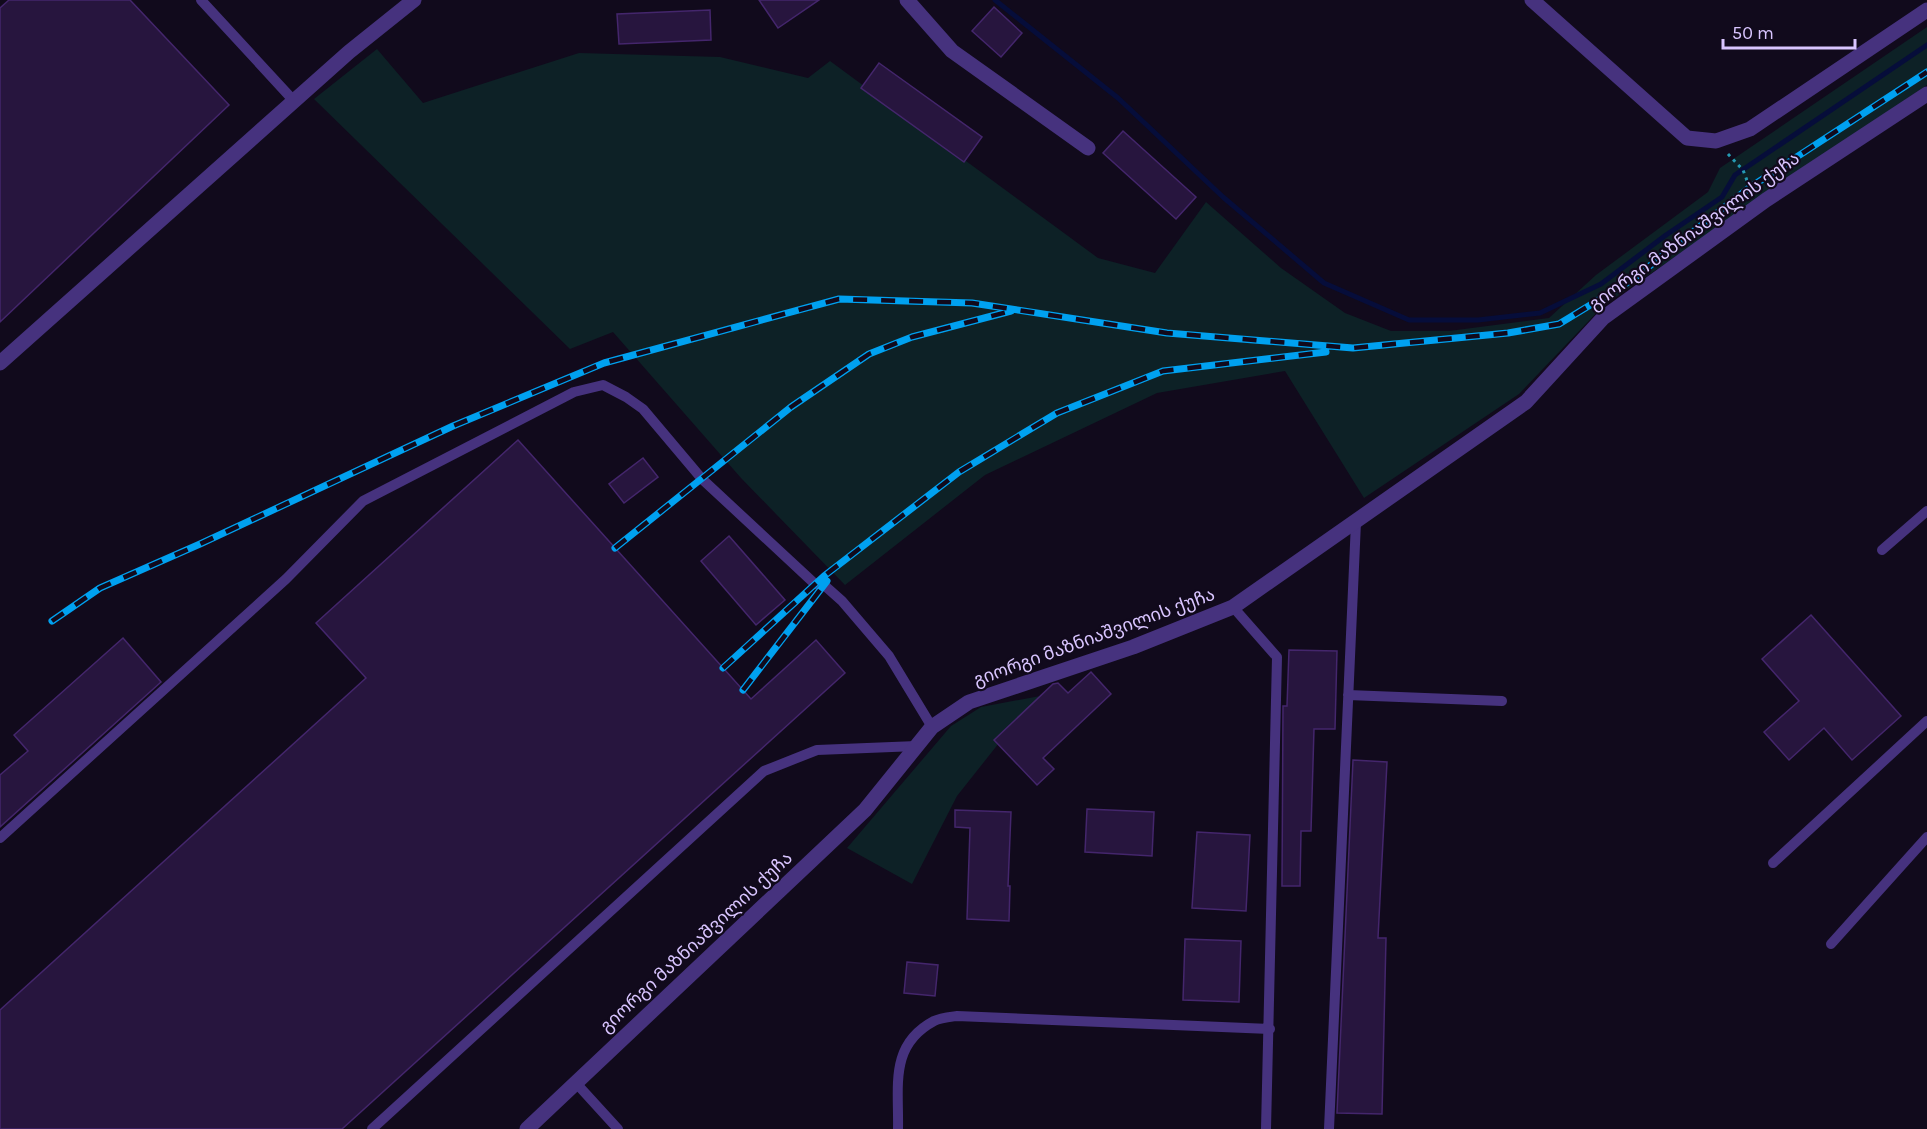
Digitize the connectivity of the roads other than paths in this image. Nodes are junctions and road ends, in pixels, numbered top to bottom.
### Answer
1 (201, 0) edge
2 (414, 0) edge
3 (907, 0) edge
4 (1533, 0) edge
5 (1927, 10) edge
6 (1927, 94) edge
7 (294, 101) junction
8 (1088, 148) dead end
9 (0, 363) edge
10 (1927, 512) edge
11 (1356, 522) junction
12 (1882, 550) dead end
13 (1233, 608) junction
14 (1348, 695) junction
15 (1502, 701) dead end
16 (1927, 721) edge
17 (932, 727) junction
18 (916, 746) junction
19 (1927, 837) edge
20 (0, 838) edge
21 (1773, 862) dead end
22 (1831, 944) dead end
23 (1270, 1029) junction
24 (576, 1083) junction
25 (372, 1129) edge
26 (527, 1129) edge
27 (618, 1129) edge
28 (898, 1129) edge
29 (1266, 1129) edge
30 (1329, 1129) edge

1 - 7 lane
2 - 7 street
3 - 8 street
4 - 5 street
6 - 11 street, გიორგი მაზნიაშვილის ქუჩა
7 - 9 street
10 - 12 lane
11 - 13 street, გიორგი მაზნიაშვილის ქუჩა
11 - 14 lane
13 - 17 street, გიორგი მაზნიაშვილის ქუჩა
13 - 23 lane
14 - 15 lane
14 - 30 lane
16 - 21 lane
17 - 18 street, გიორგი მაზნიაშვილის ქუჩა
17 - 20 lane
18 - 24 street, გიორგი მაზნიაშვილის ქუჩა
18 - 25 lane
19 - 22 lane
23 - 28 lane
23 - 29 lane
24 - 26 street, გიორგი მაზნიაშვილის ქუჩა
24 - 27 lane

